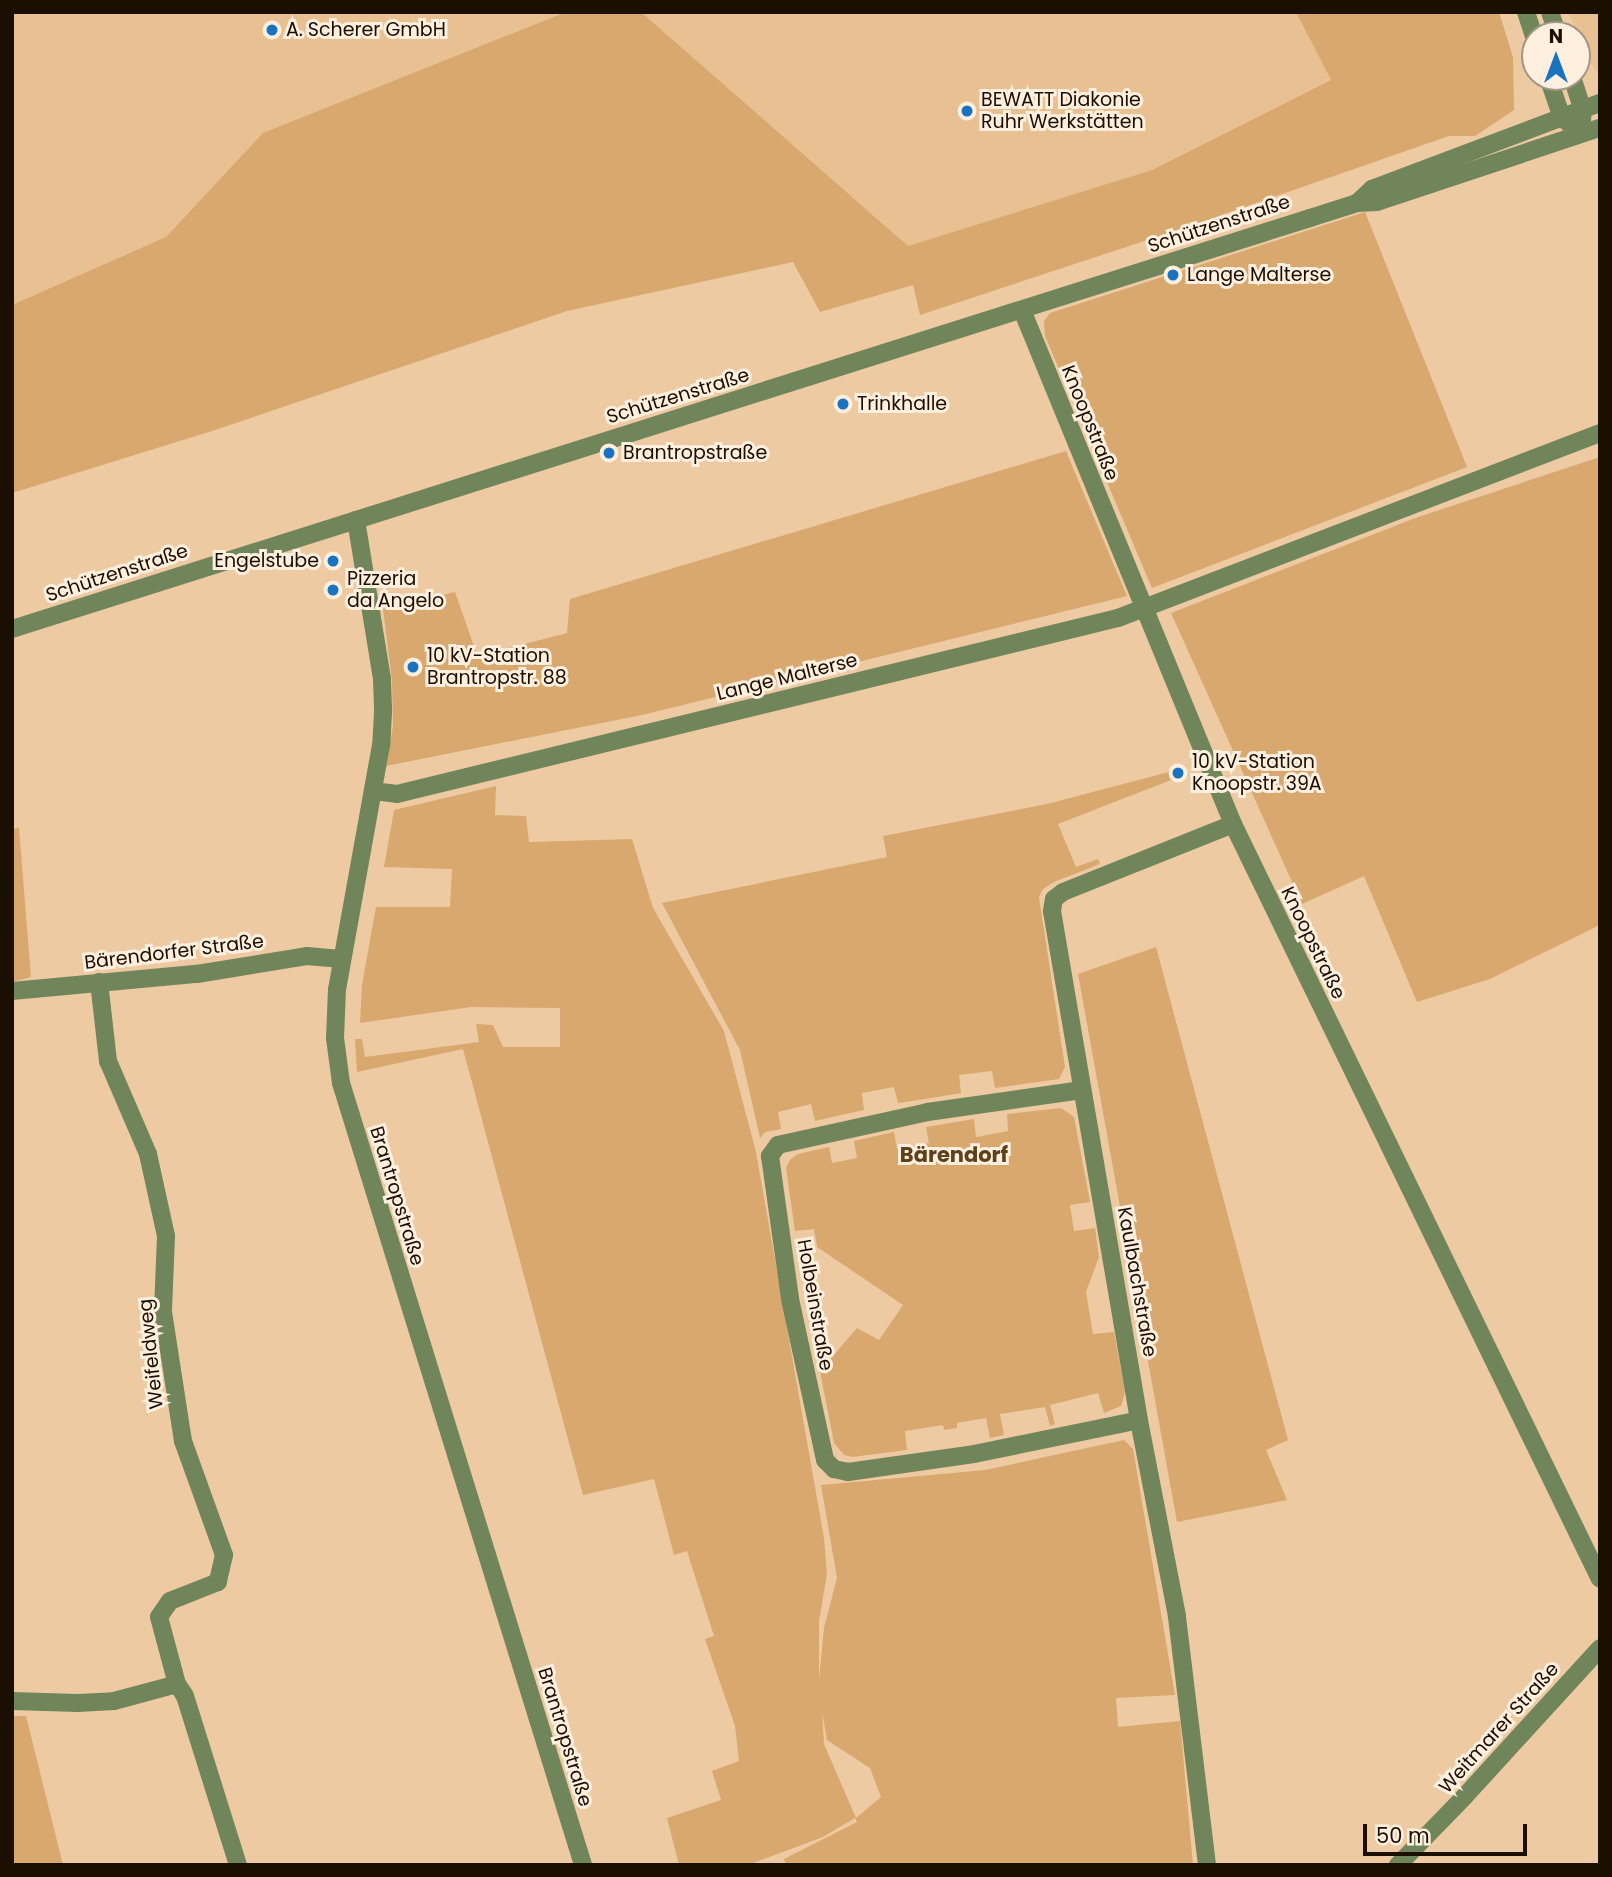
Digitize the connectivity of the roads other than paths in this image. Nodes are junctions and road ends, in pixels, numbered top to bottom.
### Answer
1 (1553, 91) edge
2 (1577, 91) edge
3 (1600, 103) edge
4 (1583, 110) junction
5 (1562, 118) junction
6 (1600, 128) edge
7 (1582, 134) junction
8 (1357, 203) junction
9 (1022, 310) junction
10 (1600, 433) edge
11 (356, 520) junction
12 (1144, 608) junction
13 (12, 629) edge
14 (373, 792) junction
15 (1233, 824) junction
16 (341, 959) junction
17 (100, 982) junction
18 (12, 991) edge
19 (1082, 1090) junction
20 (1139, 1420) junction
21 (1600, 1579) edge
22 (1600, 1648) edge
23 (177, 1684) junction
24 (12, 1700) edge
25 (238, 1865) edge
26 (583, 1865) edge
27 (1207, 1865) edge
28 (1398, 1865) edge

1 - 5 street
2 - 4 street
3 - 4 street, Schützenstraße
4 - 5 street, Schützenstraße
4 - 7 street
5 - 7 street
5 - 8 street, Schützenstraße
6 - 7 street, Schützenstraße
7 - 8 street, Schützenstraße
8 - 9 street, Schützenstraße
9 - 11 street, Schützenstraße
9 - 12 street, Knoopstraße
10 - 12 street, Lange Malterse
11 - 13 street, Schützenstraße
11 - 14 street, Brantropstraße
12 - 14 street, Lange Malterse
12 - 15 street, Knoopstraße
14 - 16 street, Brantropstraße
15 - 19 street, Kaulbachstraße
15 - 21 street, Knoopstraße
16 - 17 street, Bärendorfer Straße
16 - 26 street, Brantropstraße
17 - 18 street, Bärendorfer Straße
17 - 23 street, Weifeldweg
19 - 20 street, Kaulbachstraße
19 - 20 street, Holbeinstraße
20 - 27 street, Kaulbachstraße
22 - 28 street, Weitmarer Straße
23 - 24 street
23 - 25 street, Weifeldweg

